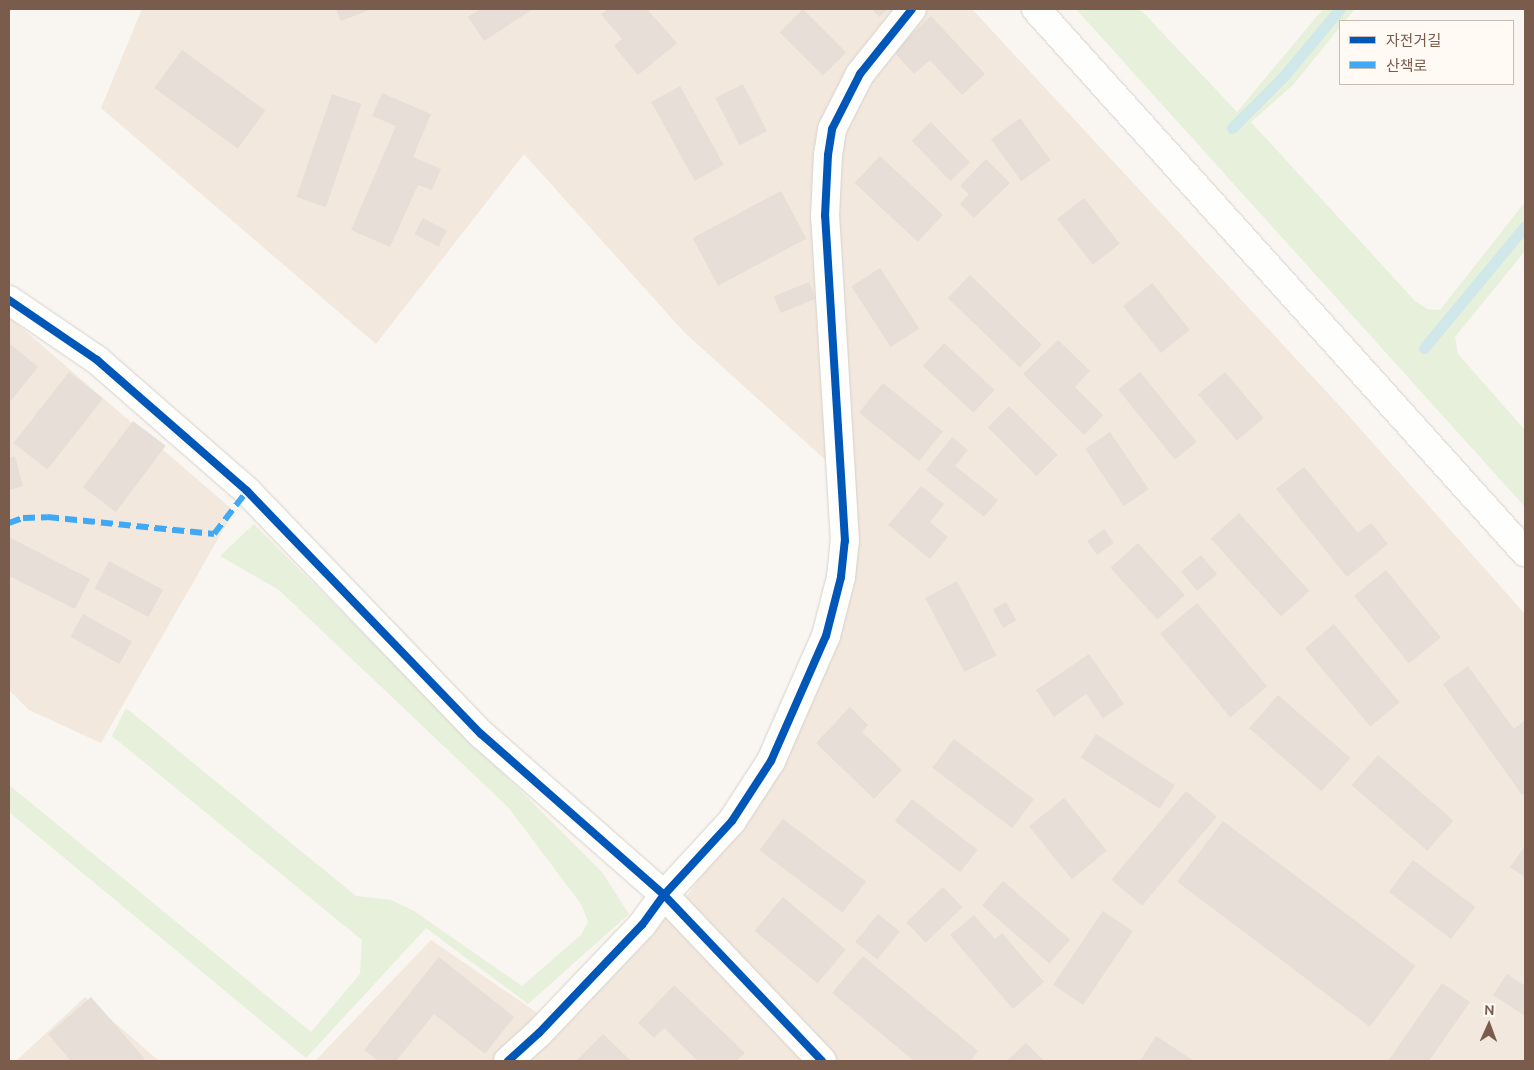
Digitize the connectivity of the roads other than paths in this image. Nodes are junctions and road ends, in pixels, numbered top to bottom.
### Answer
1 (912, 9) edge
2 (1036, 9) edge
3 (9, 300) edge
4 (1525, 552) edge
5 (664, 895) junction
6 (508, 1061) edge
7 (822, 1061) edge

1 - 5 street
2 - 4 street
3 - 5 street
5 - 6 street
5 - 7 street

